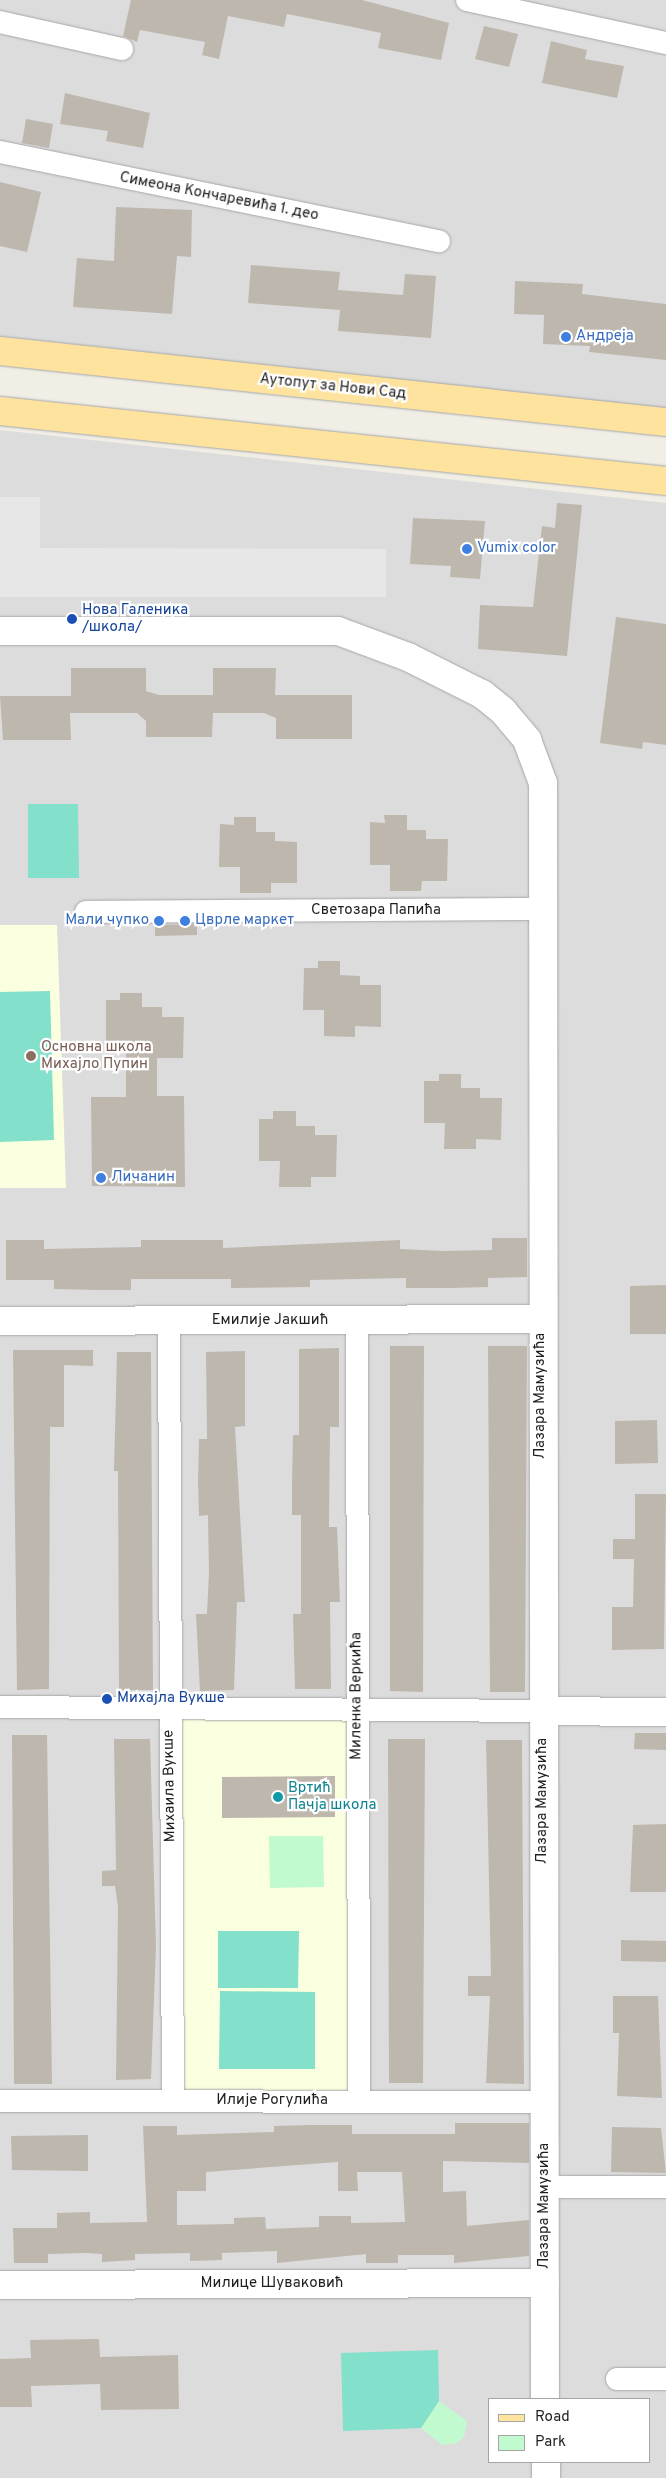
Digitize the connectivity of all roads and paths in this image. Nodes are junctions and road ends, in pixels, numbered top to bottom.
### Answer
1 (467, 0) edge
2 (0, 22) edge
3 (666, 43) edge
4 (122, 49) dead end
5 (0, 152) edge
6 (438, 241) dead end
7 (0, 351) edge
8 (0, 411) edge
9 (666, 422) edge
10 (666, 481) edge
11 (0, 631) edge
12 (546, 909) junction
13 (86, 912) dead end
14 (541, 1319) junction
15 (0, 1321) edge
16 (169, 1321) junction
17 (356, 1321) junction
18 (0, 1707) edge
19 (169, 1709) junction
20 (357, 1709) junction
21 (542, 1711) junction
22 (666, 1712) edge
23 (173, 2100) junction
24 (0, 2101) edge
25 (359, 2101) junction
26 (545, 2102) junction
27 (545, 2187) junction
28 (666, 2187) edge
29 (544, 2283) junction
30 (0, 2285) edge
31 (616, 2379) dead end
32 (666, 2379) edge
33 (545, 2398) edge
34 (546, 2463) edge
35 (546, 2478) edge

1 - 3 street
2 - 4 street
5 - 6 street, Симеона Кончаревића 1. део
7 - 9 main road, Аутопут за Нови Сад
8 - 10 main road
11 - 12 street
12 - 13 street, Светозара Папића
12 - 14 street
14 - 17 street, Емилије Јакшић
14 - 21 street, Лазара Мамузића
15 - 16 street, Емилије Јакшић
16 - 17 street, Емилије Јакшић
16 - 19 street, Михаила Вукше
17 - 20 street, Миленка Веркића
18 - 19 street
19 - 20 street
19 - 23 street, Михаила Вукше
20 - 21 street
20 - 25 street, Миленка Веркића
21 - 22 street
21 - 26 street, Лазара Мамузића
23 - 24 street, Илије Рогулића
23 - 25 street, Илије Рогулића
25 - 26 street, Илије Рогулића
26 - 27 street, Лазара Мамузића
27 - 28 street
27 - 29 street, Лазара Мамузића
29 - 30 street, Милице Шуваковић
29 - 33 street, Лазара Мамузића
31 - 32 street
34 - 35 street

